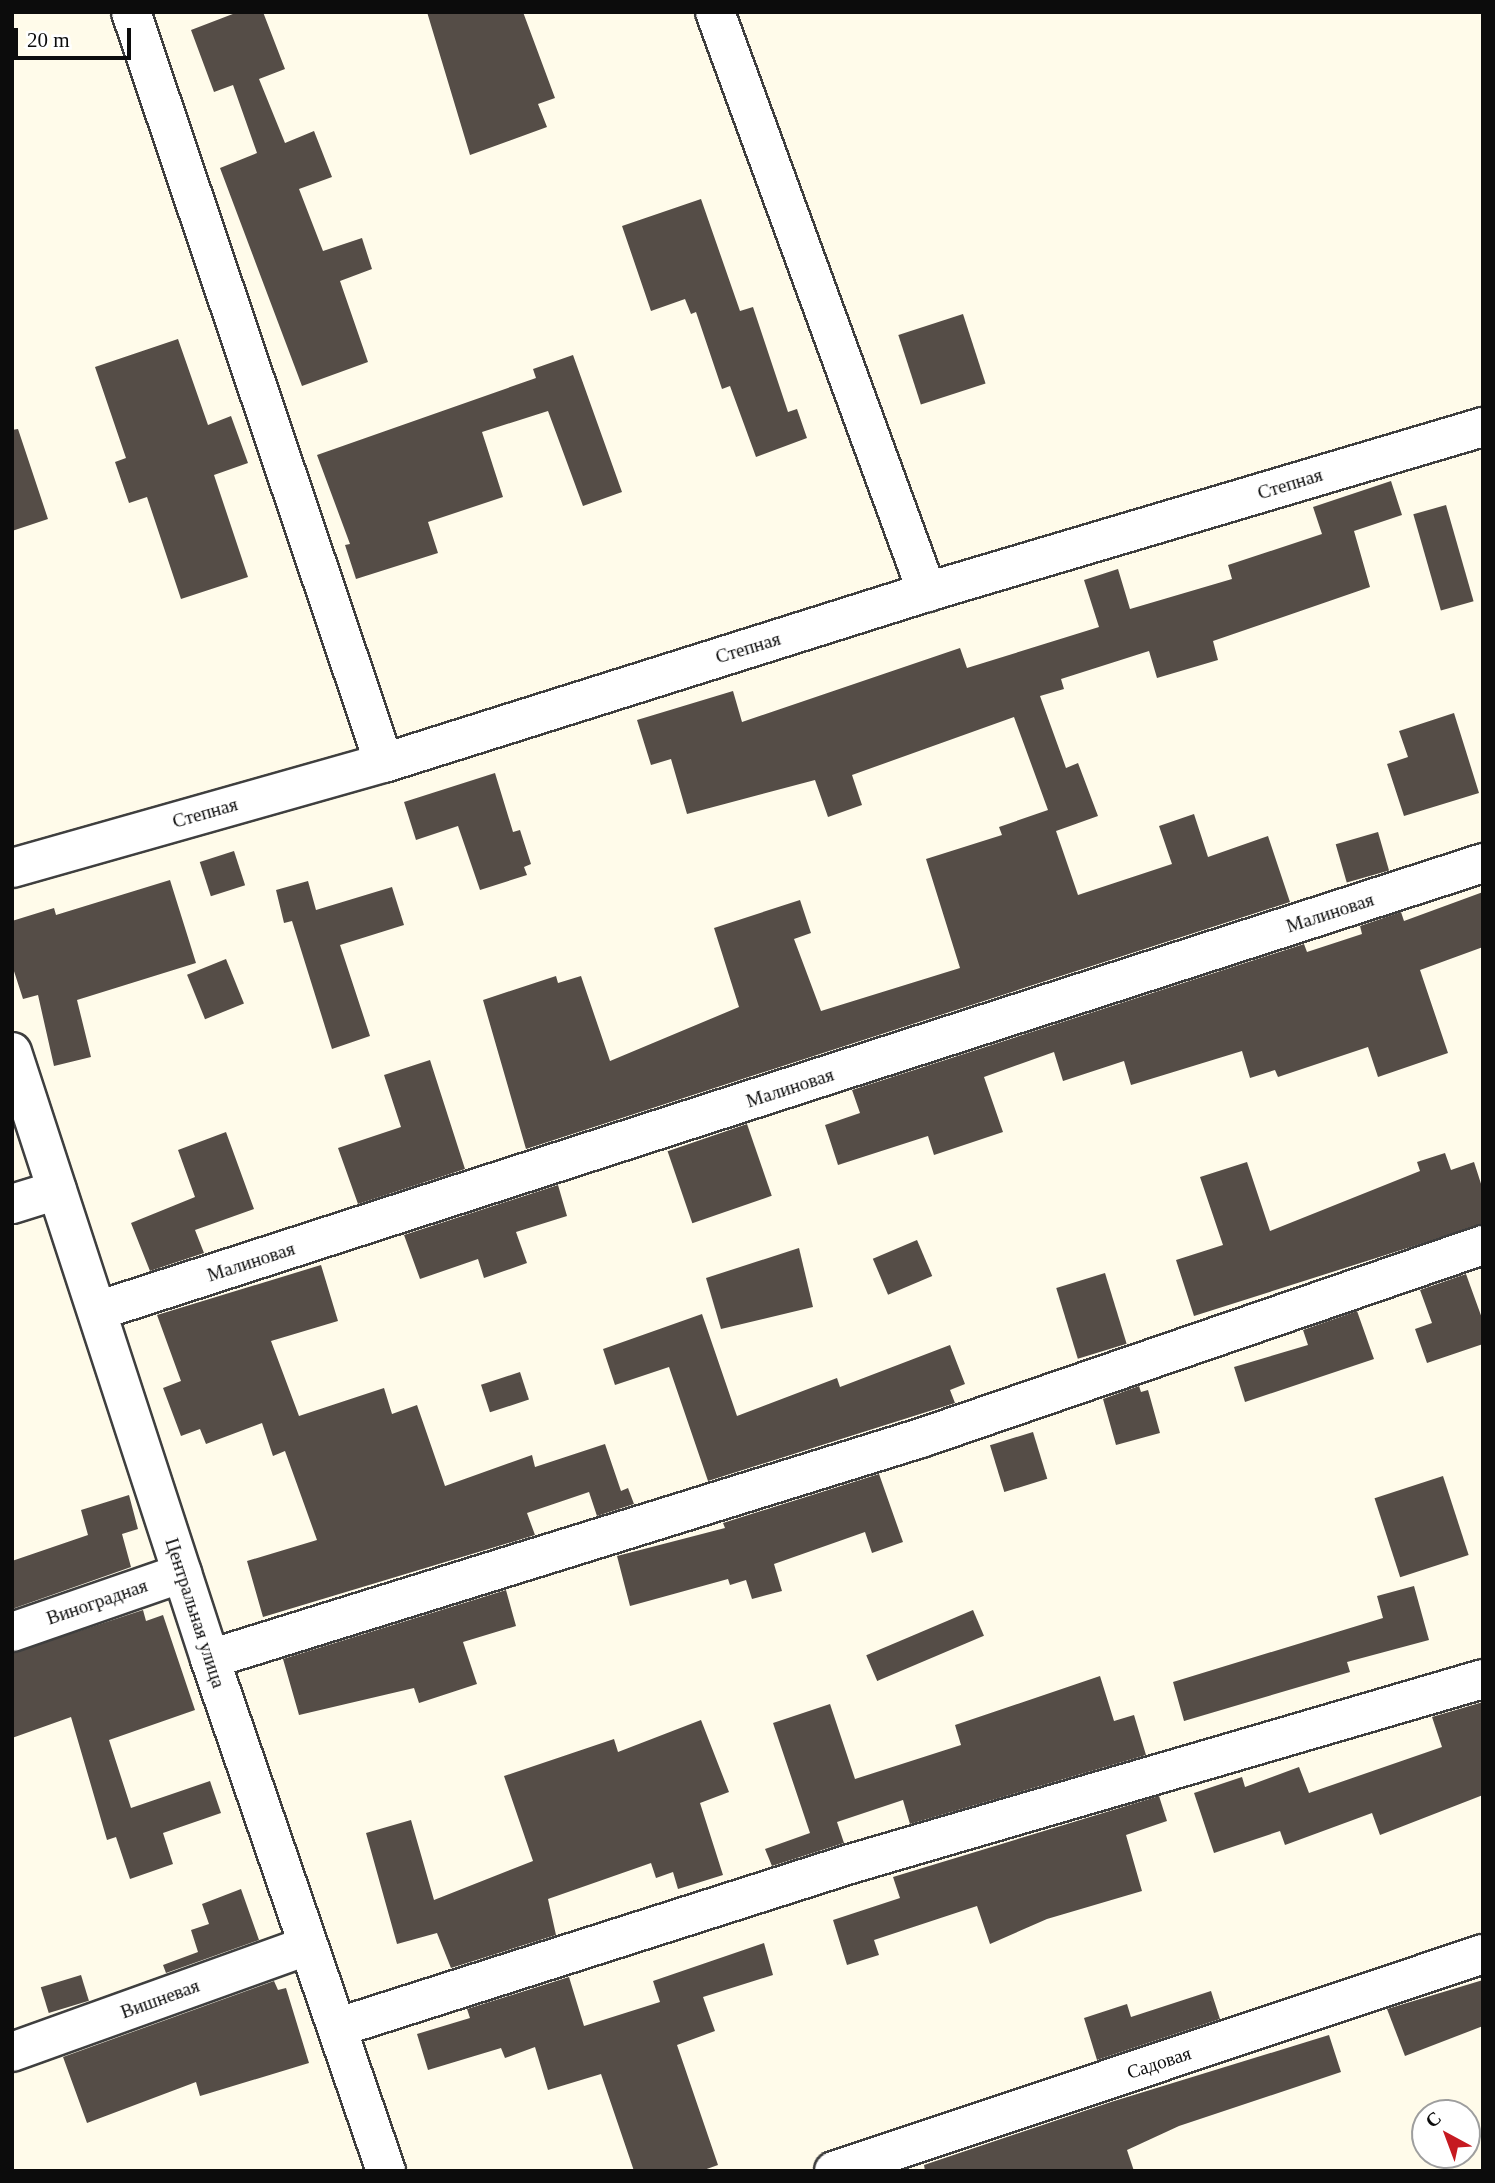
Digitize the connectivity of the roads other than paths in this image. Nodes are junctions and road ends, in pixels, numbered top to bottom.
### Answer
1 (131, 12) edge
2 (715, 12) edge
3 (1483, 427) edge
4 (927, 592) junction
5 (384, 763) junction
6 (1483, 863) edge
7 (12, 868) edge
8 (12, 1052) edge
9 (57, 1190) junction
10 (12, 1204) edge
11 (1483, 1245) edge
12 (97, 1311) junction
13 (182, 1573) junction
14 (12, 1632) edge
15 (210, 1659) junction
16 (1483, 1679) edge
17 (307, 1946) junction
18 (1483, 1954) edge
19 (339, 2027) junction
20 (12, 2052) edge
21 (386, 2171) edge
22 (834, 2171) edge

1 - 5 street
2 - 4 street
3 - 4 street, Степная
4 - 5 street, Степная
5 - 7 street, Степная
6 - 12 street, Малиновая
8 - 9 street, Центральная улица
9 - 10 street
9 - 12 street, Центральная улица
11 - 15 street
12 - 13 street, Центральная улица
13 - 14 street, Виноградная
13 - 15 street, Центральная улица
15 - 17 street, Центральная улица
16 - 19 street
17 - 19 street, Центральная улица
17 - 20 street, Вишневая
18 - 22 street, Садовая
19 - 21 street, Центральная улица

